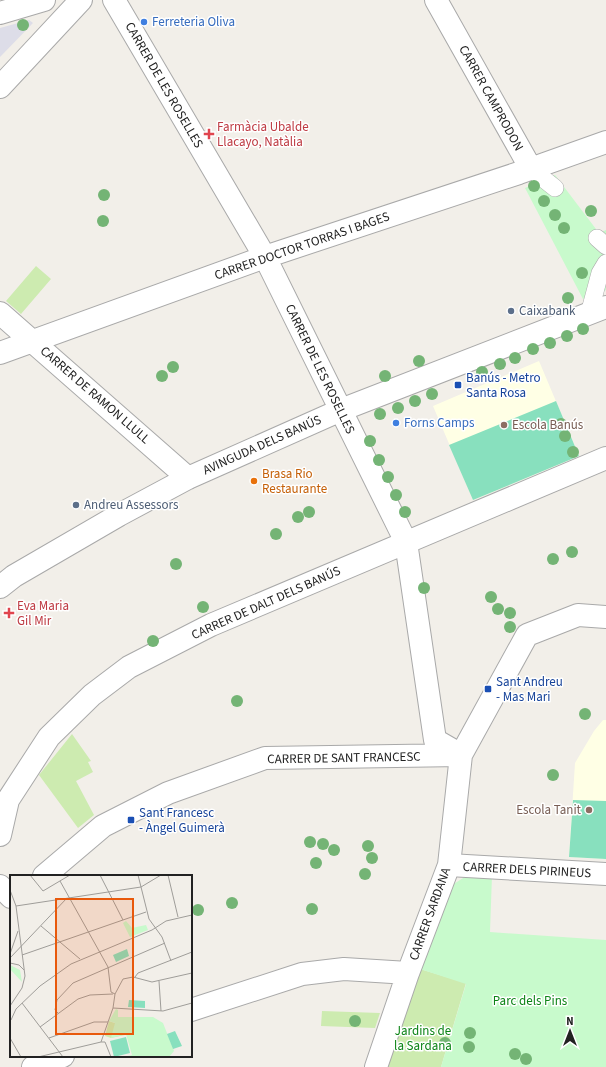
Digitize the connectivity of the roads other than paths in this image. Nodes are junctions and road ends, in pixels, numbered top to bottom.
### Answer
1 (44, 0) edge
2 (81, 0) edge
3 (114, 0) edge
4 (436, 0) edge
5 (0, 13) edge
6 (0, 87) edge
7 (606, 142) edge
8 (531, 169) junction
9 (555, 188) dead end
10 (265, 257) junction
11 (606, 263) edge
12 (598, 311) edge
13 (0, 313) edge
14 (34, 342) junction
15 (0, 353) edge
16 (341, 410) junction
17 (606, 458) edge
18 (188, 478) junction
19 (406, 542) junction
20 (0, 587) edge
21 (606, 617) edge
22 (461, 755) junction
23 (0, 835) edge
24 (448, 865) junction
25 (606, 874) edge
26 (45, 875) edge
27 (0, 886) edge
28 (10, 895) edge
29 (10, 903) edge
30 (0, 911) edge
31 (408, 973) junction
32 (192, 1010) edge
33 (60, 1057) edge
34 (32, 1067) edge
35 (376, 1067) edge

1 - 5 street
2 - 6 street
3 - 10 street, CARRER DE LES ROSELLES
4 - 8 street, CARRER CAMPRODON
7 - 8 street, CARRER DOCTOR TORRAS I BAGES
8 - 9 street, CARRER CAMPRODON
8 - 10 street, CARRER DOCTOR TORRAS I BAGES
10 - 14 street, CARRER DOCTOR TORRAS I BAGES
10 - 16 street, CARRER DE LES ROSELLES
11 - 12 street
12 - 16 street, AVINGUDA DELS BANÚS
13 - 14 street, CARRER DE RAMON LLULL
14 - 15 street, CARRER DOCTOR TORRAS I BAGES
14 - 18 street, CARRER DE RAMON LLULL
16 - 18 street, AVINGUDA DELS BANÚS
16 - 19 street, CARRER DE LES ROSELLES
17 - 19 street, CARRER DE DALT DELS BANÚS
18 - 20 street, AVINGUDA DELS BANÚS
19 - 22 street, CARRER DE LES ROSELLES
19 - 23 street, CARRER DE DALT DELS BANÚS
21 - 22 street
22 - 24 street, CARRER SARDANA
22 - 26 street, CARRER DE SANT FRANCESC
24 - 25 street, CARRER DELS PIRINEUS
24 - 31 street, CARRER SARDANA
27 - 28 street
29 - 30 street
31 - 32 street
31 - 35 street, CARRER SARDANA
33 - 34 street

